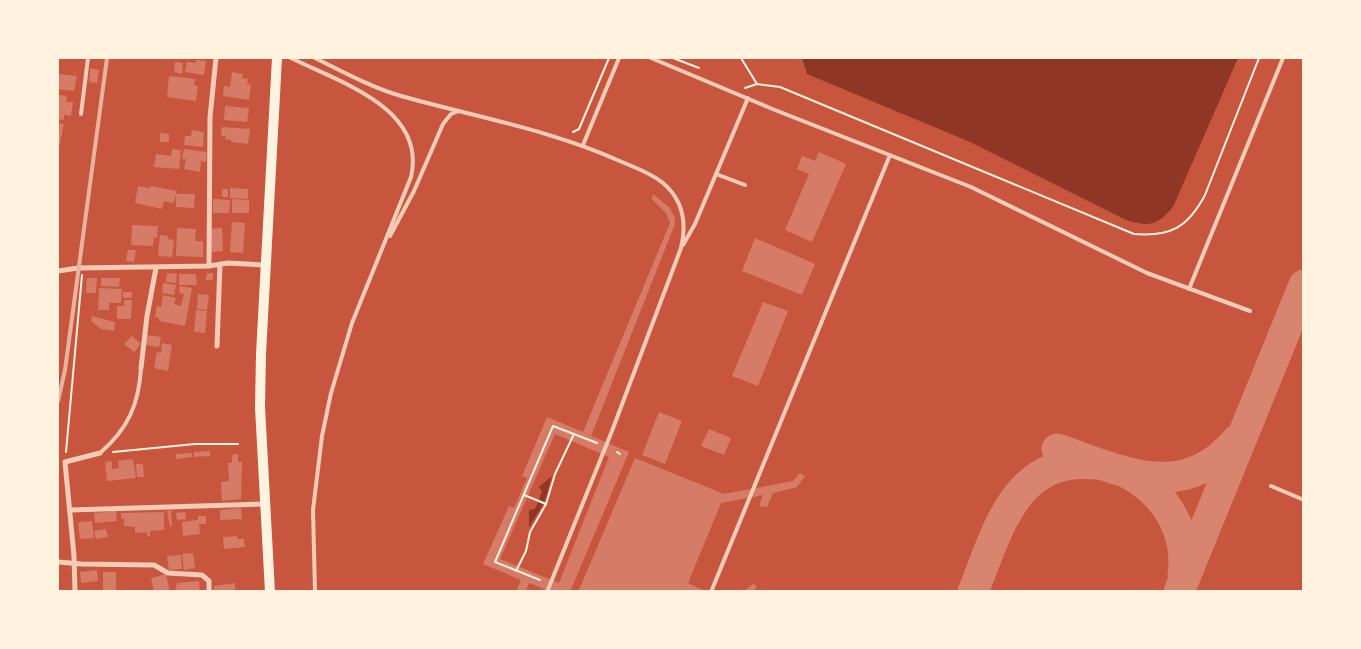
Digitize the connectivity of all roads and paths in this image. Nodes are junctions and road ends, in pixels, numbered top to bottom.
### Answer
1 (88, 58) edge
2 (216, 58) edge
3 (277, 58) edge
4 (291, 58) edge
5 (315, 58) edge
6 (609, 58) edge
7 (619, 58) edge
8 (651, 58) edge
9 (673, 58) edge
10 (741, 58) edge
11 (1259, 58) edge
12 (1283, 58) edge
13 (700, 69) dead end
14 (736, 84) dead end
15 (757, 84) junction
16 (748, 98) junction
17 (461, 111) junction
18 (81, 114) dead end
19 (573, 132) dead end
20 (583, 145) junction
21 (890, 155) junction
22 (716, 174) junction
23 (745, 185) dead end
24 (682, 248) junction
25 (382, 253) junction
26 (220, 264) junction
27 (264, 265) junction
28 (209, 266) junction
29 (156, 268) junction
30 (83, 269) junction
31 (58, 271) edge
32 (1189, 288) junction
33 (1250, 312) dead end
34 (217, 346) dead end
35 (141, 368) joint
36 (574, 435) junction
37 (238, 444) dead end
38 (597, 444) dead end
39 (100, 453) junction
40 (65, 462) junction
41 (1271, 486) dead end
42 (524, 495) junction
43 (1304, 500) edge
44 (266, 504) junction
45 (546, 504) junction
46 (70, 510) junction
47 (58, 562) edge
48 (74, 562) junction
49 (516, 571) junction
50 (540, 580) dead end
51 (75, 592) edge
52 (209, 592) edge
53 (270, 592) edge
54 (315, 592) edge
55 (547, 592) edge
56 (711, 592) edge

1 - 18 lane
2 - 28 street
3 - 27 main road
4 - 25 lane
5 - 17 lane
6 - 19 path
7 - 20 lane
8 - 16 lane
9 - 13 path
10 - 15 path
11 - 15 path
12 - 32 lane
14 - 15 path
16 - 21 lane
16 - 22 lane
17 - 20 lane
17 - 25 lane
20 - 24 lane
21 - 32 lane
21 - 56 lane
22 - 23 lane
22 - 24 lane
24 - 55 lane
25 - 54 lane
26 - 27 street
26 - 28 street
26 - 34 street
27 - 44 main road
28 - 29 street
29 - 30 street
29 - 35 street
30 - 31 street
30 - 40 path
32 - 33 lane
35 - 39 lane
36 - 38 path
36 - 42 path
36 - 45 path
37 - 39 path
39 - 40 street
40 - 46 street
41 - 43 lane
42 - 45 path
42 - 49 path
44 - 46 street
44 - 53 main road
45 - 49 path
46 - 48 street
47 - 48 street
48 - 51 street
48 - 52 street
49 - 50 path

